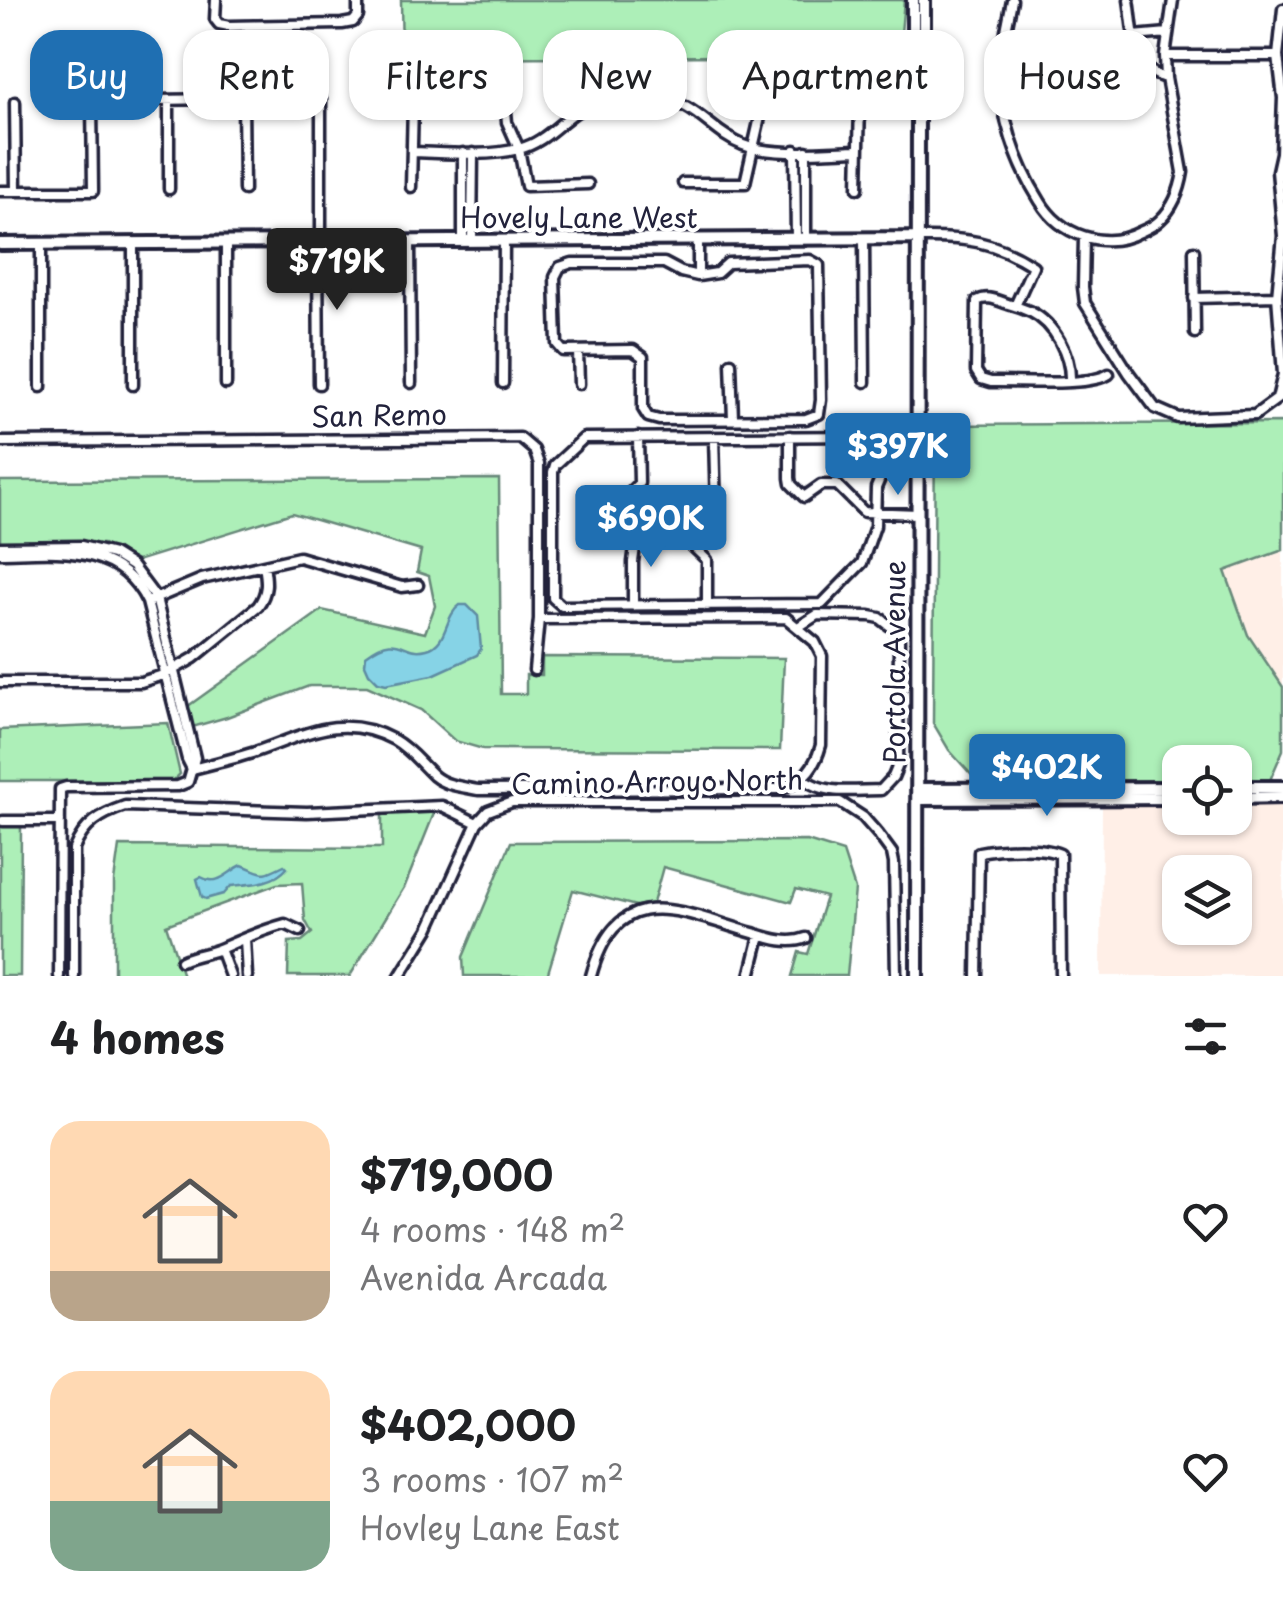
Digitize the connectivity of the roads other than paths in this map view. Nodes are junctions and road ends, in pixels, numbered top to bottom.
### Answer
1 (216, 0) edge
2 (358, 0) edge
3 (914, 0) edge
4 (924, 0) edge
5 (1012, 0) edge
6 (1130, 0) edge
7 (1174, 0) edge
8 (1283, 10) edge
9 (913, 30) edge
10 (924, 30) edge
11 (1133, 30) edge
12 (1168, 33) junction
13 (1156, 34) edge
14 (1166, 56) junction
15 (1278, 56) junction
16 (1156, 75) edge
17 (1166, 78) junction
18 (169, 100) junction
19 (183, 100) edge
20 (15, 102) dead end
21 (244, 120) edge
22 (322, 120) edge
23 (413, 120) edge
24 (507, 120) edge
25 (760, 120) edge
26 (859, 120) edge
27 (918, 120) edge
28 (518, 149) junction
29 (754, 149) junction
30 (795, 150) junction
31 (857, 150) junction
32 (806, 151) junction
33 (412, 152) junction
34 (462, 153) junction
35 (473, 153) junction
36 (806, 180) junction
37 (795, 181) junction
38 (473, 183) junction
39 (684, 183) dead end
40 (462, 184) junction
41 (588, 184) dead end
42 (412, 187) dead end
43 (858, 188) dead end
44 (169, 189) dead end
45 (244, 190) dead end
46 (0, 191) edge
47 (16, 191) junction
48 (864, 238) junction
49 (919, 238) junction
50 (1084, 238) junction
51 (801, 239) junction
52 (698, 240) junction
53 (410, 241) junction
54 (467, 241) junction
55 (504, 241) junction
56 (226, 242) junction
57 (320, 242) junction
58 (133, 243) junction
59 (0, 244) edge
60 (41, 244) junction
61 (1194, 251) dead end
62 (698, 276) junction
63 (1277, 296) junction
64 (1194, 298) junction
65 (1014, 306) junction
66 (1194, 333) dead end
67 (578, 350) junction
68 (731, 363) dead end
69 (1110, 374) dead end
70 (1070, 381) junction
71 (865, 382) dead end
72 (410, 383) dead end
73 (503, 383) dead end
74 (226, 384) dead end
75 (318, 384) dead end
76 (579, 384) dead end
77 (133, 385) dead end
78 (41, 388) dead end
79 (732, 419) junction
80 (790, 436) junction
81 (638, 437) junction
82 (714, 437) junction
83 (0, 442) edge
84 (625, 497) dead end
85 (716, 510) dead end
86 (876, 514) junction
87 (918, 514) junction
88 (637, 532) dead end
89 (684, 537) dead end
90 (0, 550) edge
91 (264, 565) junction
92 (418, 584) dead end
93 (152, 600) junction
94 (633, 606) junction
95 (706, 606) junction
96 (538, 619) junction
97 (798, 627) junction
98 (534, 670) dead end
99 (170, 672) junction
100 (0, 682) edge
101 (192, 769) junction
102 (802, 778) junction
103 (1283, 787) edge
104 (1158, 788) junction
105 (1162, 788) edge
106 (1252, 788) edge
107 (918, 794) junction
108 (1283, 797) edge
109 (1162, 798) edge
110 (1252, 798) edge
111 (1107, 799) junction
112 (3, 821) dead end
113 (60, 821) junction
114 (477, 824) junction
115 (300, 931) dead end
116 (760, 936) junction
117 (806, 938) dead end
118 (244, 939) junction
119 (220, 949) junction
120 (181, 960) dead end
121 (408, 965) junction
122 (59, 976) edge
123 (74, 976) edge
124 (230, 976) edge
125 (247, 976) edge
126 (400, 976) edge
127 (417, 976) edge
128 (590, 976) edge
129 (750, 976) edge
130 (896, 976) edge
131 (918, 976) edge
132 (977, 976) edge
133 (1061, 976) edge

1 - 2 street
3 - 9 street, Portola Avenue
4 - 10 street, Portola Avenue
5 - 50 street
6 - 11 street
7 - 12 street
8 - 15 street
12 - 13 street
12 - 14 street
14 - 15 street
14 - 17 street
15 - 63 street
16 - 17 street
17 - 50 street
18 - 19 street
18 - 44 street
18 - 47 street
20 - 47 street
21 - 45 street
22 - 57 street
23 - 33 street
24 - 28 street
25 - 29 street
26 - 31 street
27 - 49 street, Portola Avenue
28 - 29 street
28 - 35 street
28 - 41 street
29 - 30 street
29 - 39 street
30 - 32 street
30 - 37 street
31 - 32 street
31 - 43 street
32 - 36 street
33 - 34 street
33 - 42 street
34 - 35 street
34 - 40 street
35 - 38 street
36 - 37 street
36 - 51 street
37 - 51 street
38 - 40 street
38 - 54 street
40 - 54 street
46 - 47 street
48 - 49 street, Hovely Lane West
48 - 51 street, Hovely Lane West
48 - 71 street
49 - 65 street
49 - 87 street, Portola Avenue
50 - 63 street
51 - 52 street, Hovely Lane West
52 - 55 street, Hovely Lane West
52 - 62 street
53 - 54 street, Hovely Lane West
53 - 57 street, Hovely Lane West
53 - 72 street
54 - 55 street, Hovely Lane West
55 - 73 street
56 - 57 street, Hovely Lane West
56 - 58 street, Hovely Lane West
56 - 74 street
57 - 75 street
58 - 60 street, Hovely Lane West
58 - 77 street
59 - 60 street, Hovely Lane West
60 - 78 street
61 - 64 street
62 - 67 street
62 - 79 street
63 - 64 street
64 - 66 street
65 - 70 street
65 - 70 street
67 - 76 street
67 - 79 street
68 - 79 street
69 - 70 street
80 - 82 street
80 - 86 street
80 - 86 street
81 - 82 street
81 - 84 street
81 - 94 street
82 - 85 street
83 - 96 street, San Remo
86 - 87 street
86 - 95 street
87 - 107 street, Portola Avenue
88 - 94 street
89 - 95 street
90 - 93 street
91 - 92 street
91 - 93 street
91 - 99 street
93 - 99 street
94 - 95 street
96 - 97 street
96 - 98 street, San Remo
97 - 102 street
97 - 102 street
99 - 100 street
99 - 101 street
101 - 102 street
101 - 113 street
103 - 106 street
104 - 105 street
104 - 107 street
104 - 111 street
107 - 111 street
107 - 131 street, Portola Avenue
108 - 110 street
109 - 111 street
112 - 113 street
113 - 122 street
114 - 121 street
114 - 123 street, Camino Arroyo North
114 - 130 street, Camino Arroyo North
115 - 118 street
116 - 117 street
116 - 128 street
116 - 129 street
118 - 119 street
118 - 125 street
119 - 120 street
119 - 124 street
121 - 126 street
121 - 127 street
132 - 133 street

